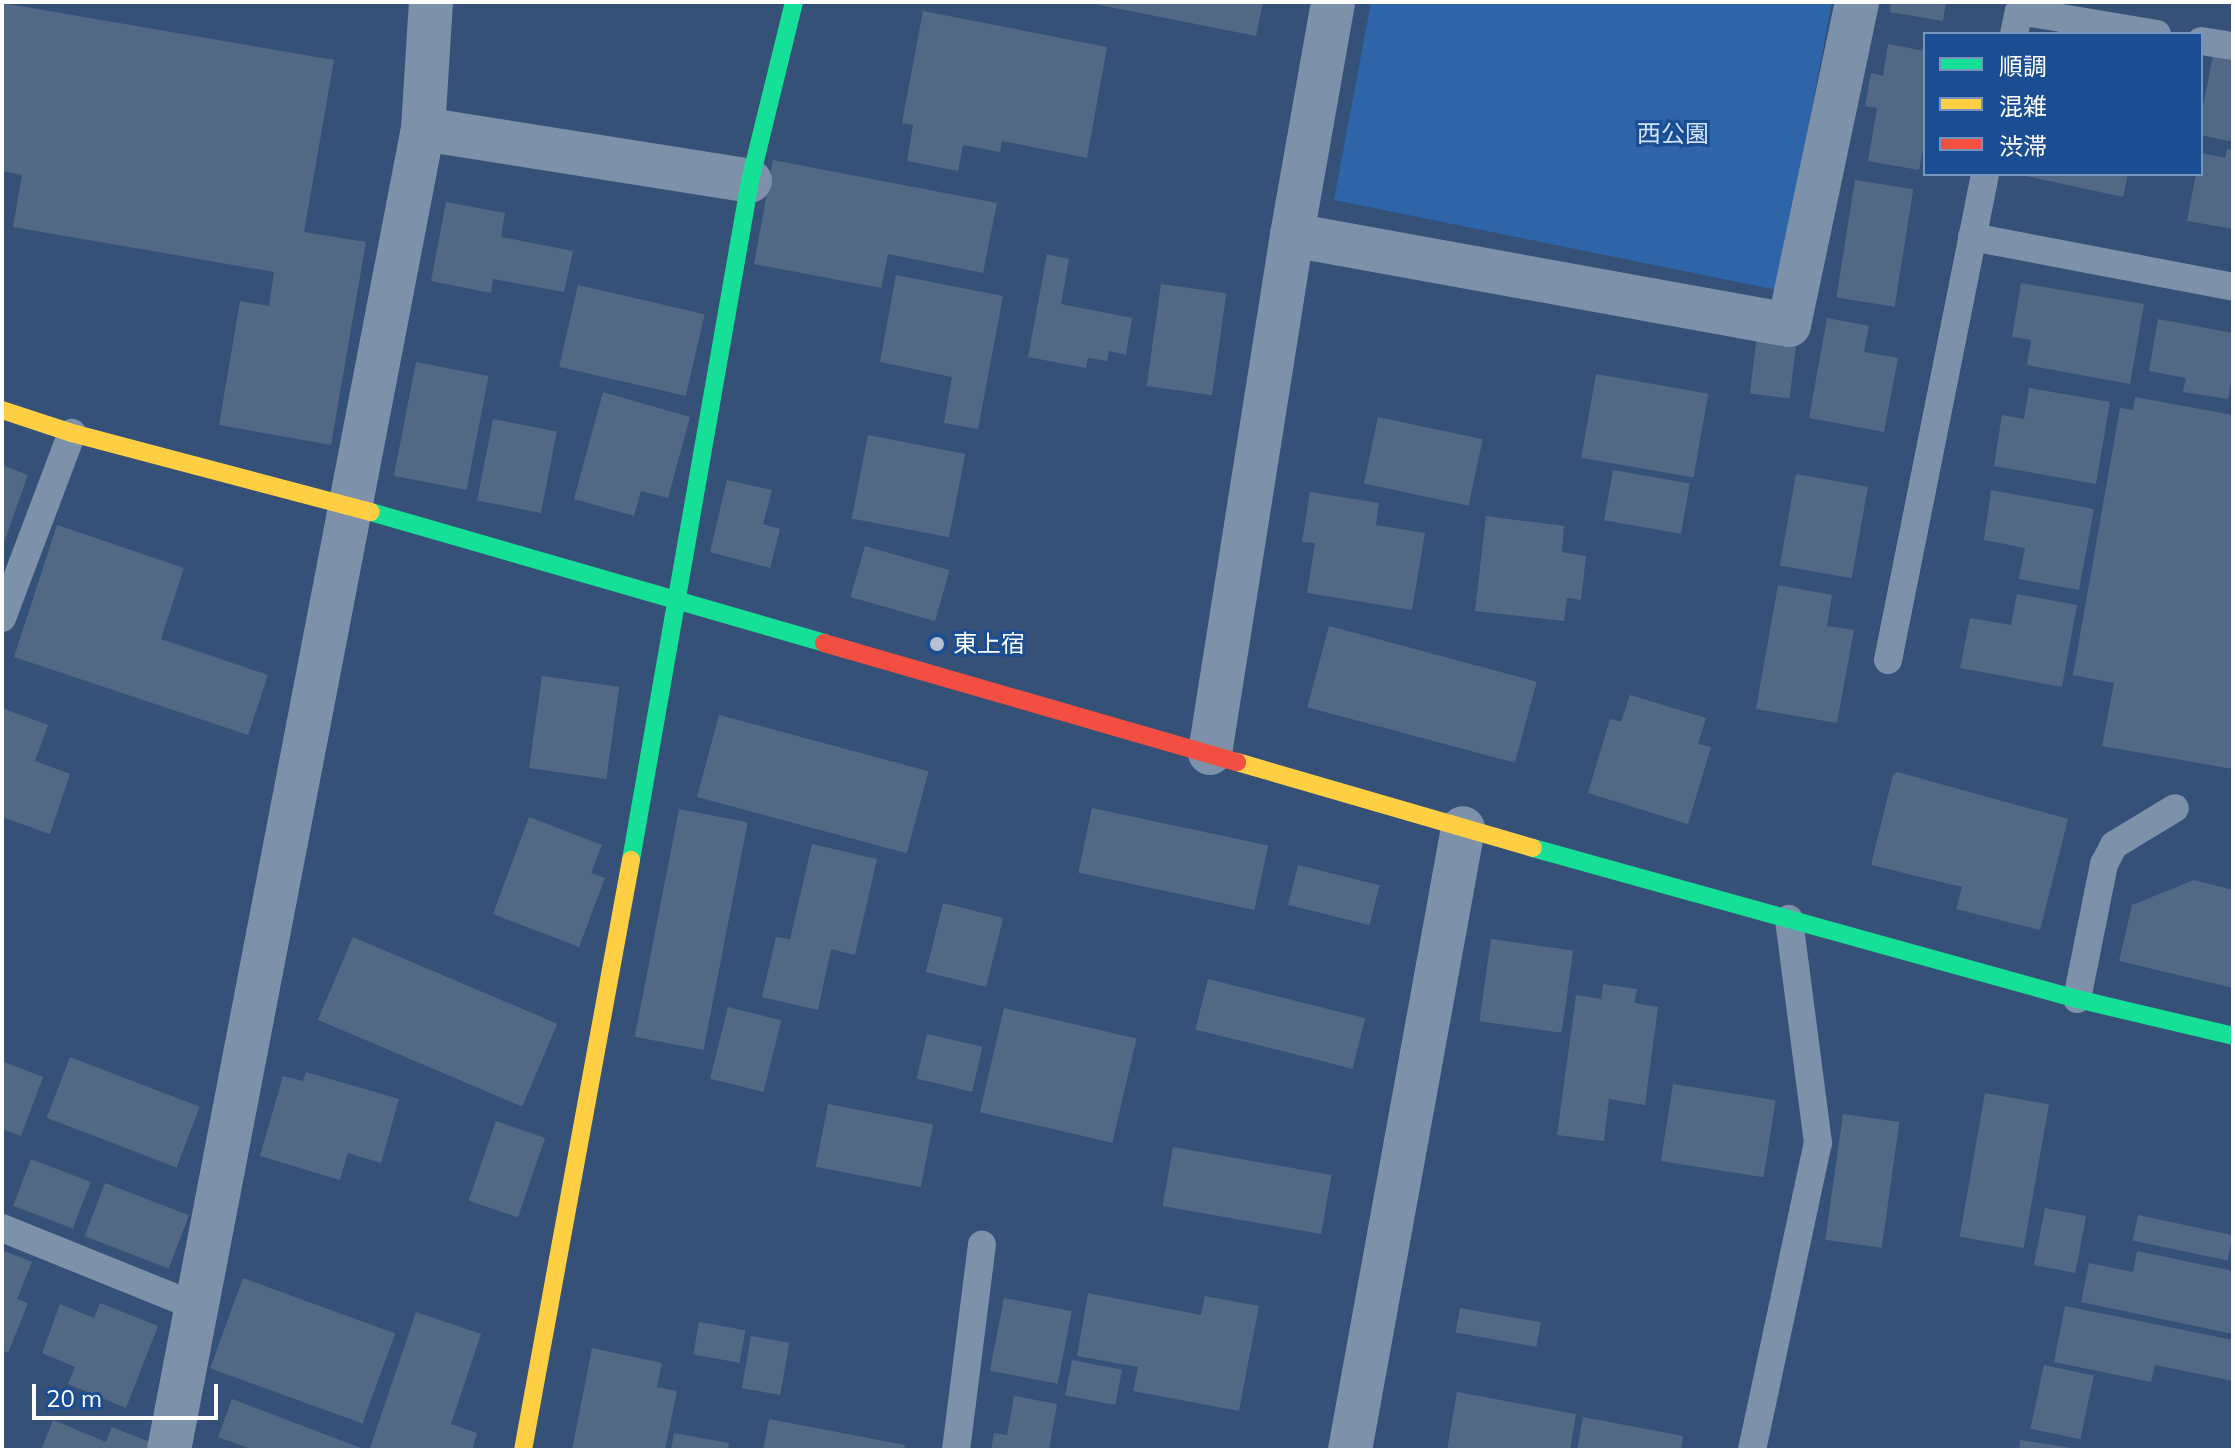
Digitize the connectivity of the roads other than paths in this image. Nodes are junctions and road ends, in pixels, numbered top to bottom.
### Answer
1 (431, 2) edge
2 (794, 2) edge
3 (1333, 2) edge
4 (1857, 2) edge
5 (2014, 32) edge
6 (2145, 32) edge
7 (2203, 41) edge
8 (2233, 46) edge
9 (423, 129) junction
10 (1985, 176) edge
11 (750, 181) junction
12 (1292, 235) junction
13 (1972, 237) junction
14 (2233, 287) edge
15 (2, 410) edge
16 (72, 433) junction
17 (351, 508) junction
18 (679, 601) junction
19 (2, 618) edge
20 (1888, 660) dead end
21 (1210, 753) junction
22 (2175, 808) dead end
23 (1463, 828) junction
24 (1789, 919) junction
25 (2077, 999) junction
26 (2233, 1036) edge
27 (2, 1228) edge
28 (982, 1245) dead end
29 (198, 1307) junction
30 (169, 1450) edge
31 (523, 1450) edge
32 (956, 1450) edge
33 (1350, 1450) edge
34 (1752, 1450) edge

1 - 9 street
2 - 11 street
3 - 12 street
4 - 12 street
5 - 6 lane
7 - 8 lane
9 - 11 street
9 - 17 street
10 - 13 lane
11 - 18 street
12 - 21 street
13 - 14 lane
13 - 20 lane
15 - 16 street
16 - 17 street
16 - 19 lane
17 - 18 street
17 - 29 street
18 - 21 street
18 - 31 street
21 - 23 street
22 - 25 lane
23 - 24 street
23 - 33 street
24 - 25 street
24 - 34 lane
25 - 26 street
27 - 29 lane
28 - 32 lane
29 - 30 street

